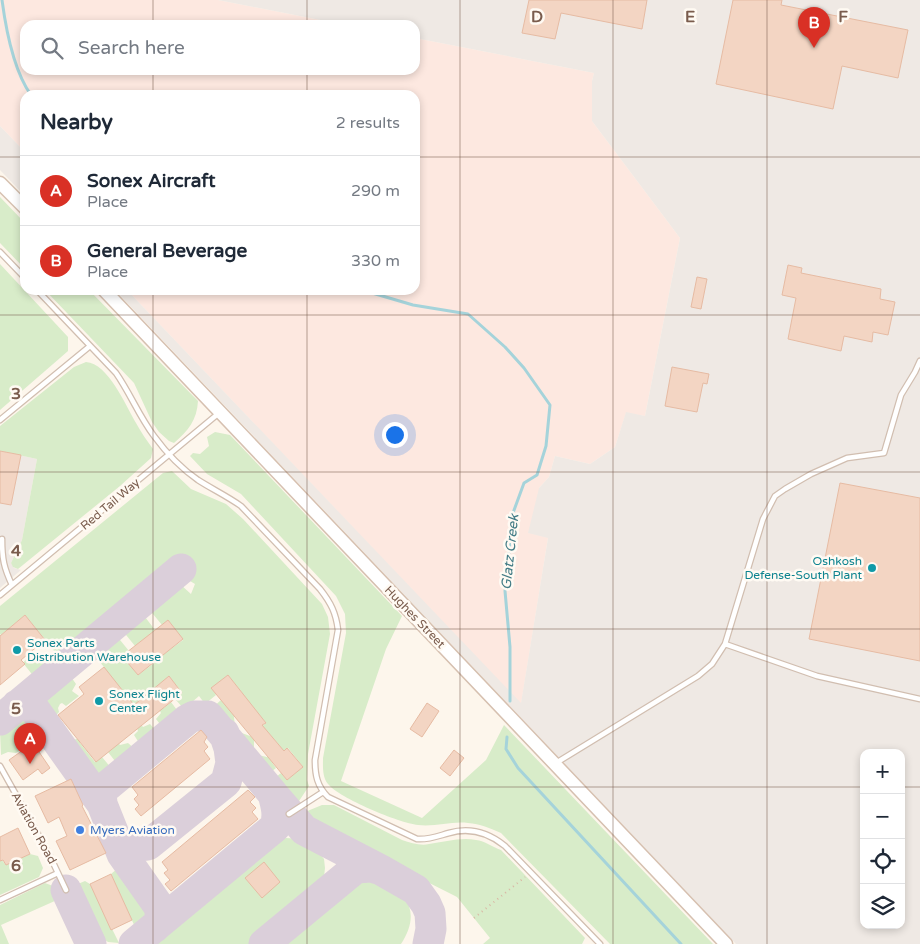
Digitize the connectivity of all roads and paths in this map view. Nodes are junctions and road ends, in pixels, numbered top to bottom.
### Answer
1 (0, 182) edge
2 (20, 203) edge
3 (0, 252) edge
4 (20, 273) edge
5 (42, 295) edge
6 (109, 295) edge
7 (90, 346) junction
8 (920, 361) edge
9 (220, 412) junction
10 (0, 420) edge
11 (170, 454) junction
12 (2, 539) dead end
13 (12, 585) junction
14 (0, 595) edge
15 (725, 644) junction
16 (920, 699) edge
17 (555, 764) junction
18 (0, 766) edge
19 (323, 792) junction
20 (289, 814) dead end
21 (531, 872) junction
22 (58, 873) junction
23 (66, 890) dead end
24 (0, 900) edge
25 (474, 918) dead end
26 (600, 944) edge
27 (726, 944) edge

1 - 2 street
3 - 4 lane
5 - 7 lane
6 - 9 street, Hughes Street
7 - 10 lane
7 - 11 lane
8 - 15 lane
9 - 11 lane, Red Tail Way
9 - 17 street, Hughes Street
11 - 13 lane, Red Tail Way
11 - 19 lane
12 - 13 lane
13 - 14 lane, Red Tail Way
15 - 16 lane
15 - 17 lane
17 - 27 street, Hughes Street
18 - 22 lane, Aviation Road
19 - 20 lane
19 - 21 lane
21 - 25 path
21 - 26 lane
22 - 23 lane, Aviation Road
22 - 24 lane

